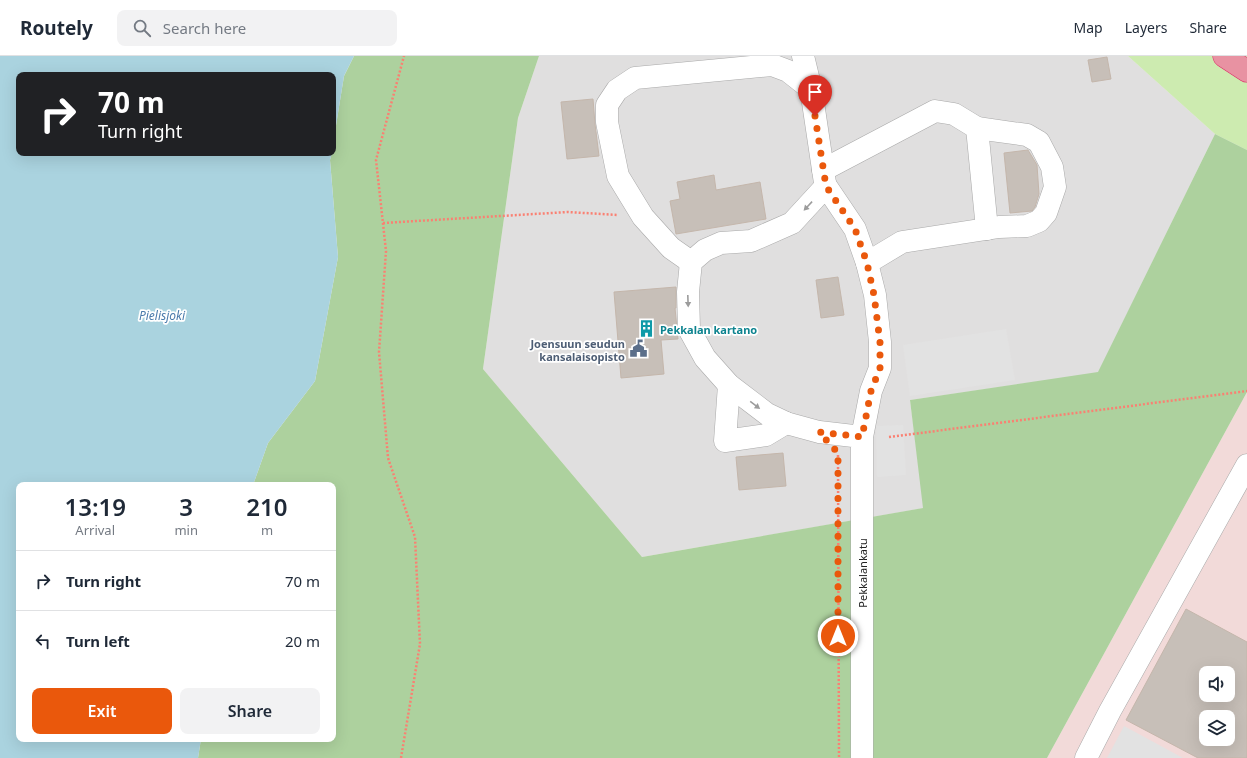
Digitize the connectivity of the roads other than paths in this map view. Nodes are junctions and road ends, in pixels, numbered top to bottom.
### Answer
1 (803, 56) edge
2 (1224, 56) edge
3 (1247, 71) edge
4 (811, 89) junction
5 (977, 128) junction
6 (825, 178) junction
7 (987, 229) junction
8 (691, 262) junction
9 (867, 263) junction
10 (729, 385) junction
11 (786, 423) junction
12 (862, 437) junction
13 (1247, 465) edge
14 (862, 758) edge
15 (1086, 758) edge

1 - 4 street
2 - 3 highway
4 - 6 street
4 - 8 street
5 - 6 street
5 - 7 street
5 - 7 street
6 -> 8 street
6 - 9 street
7 - 9 street
8 -> 10 street
9 - 12 street, Pekkalankatu
10 -> 11 street
10 - 11 street
11 - 12 street
12 - 14 street, Pekkalankatu
13 - 15 street

